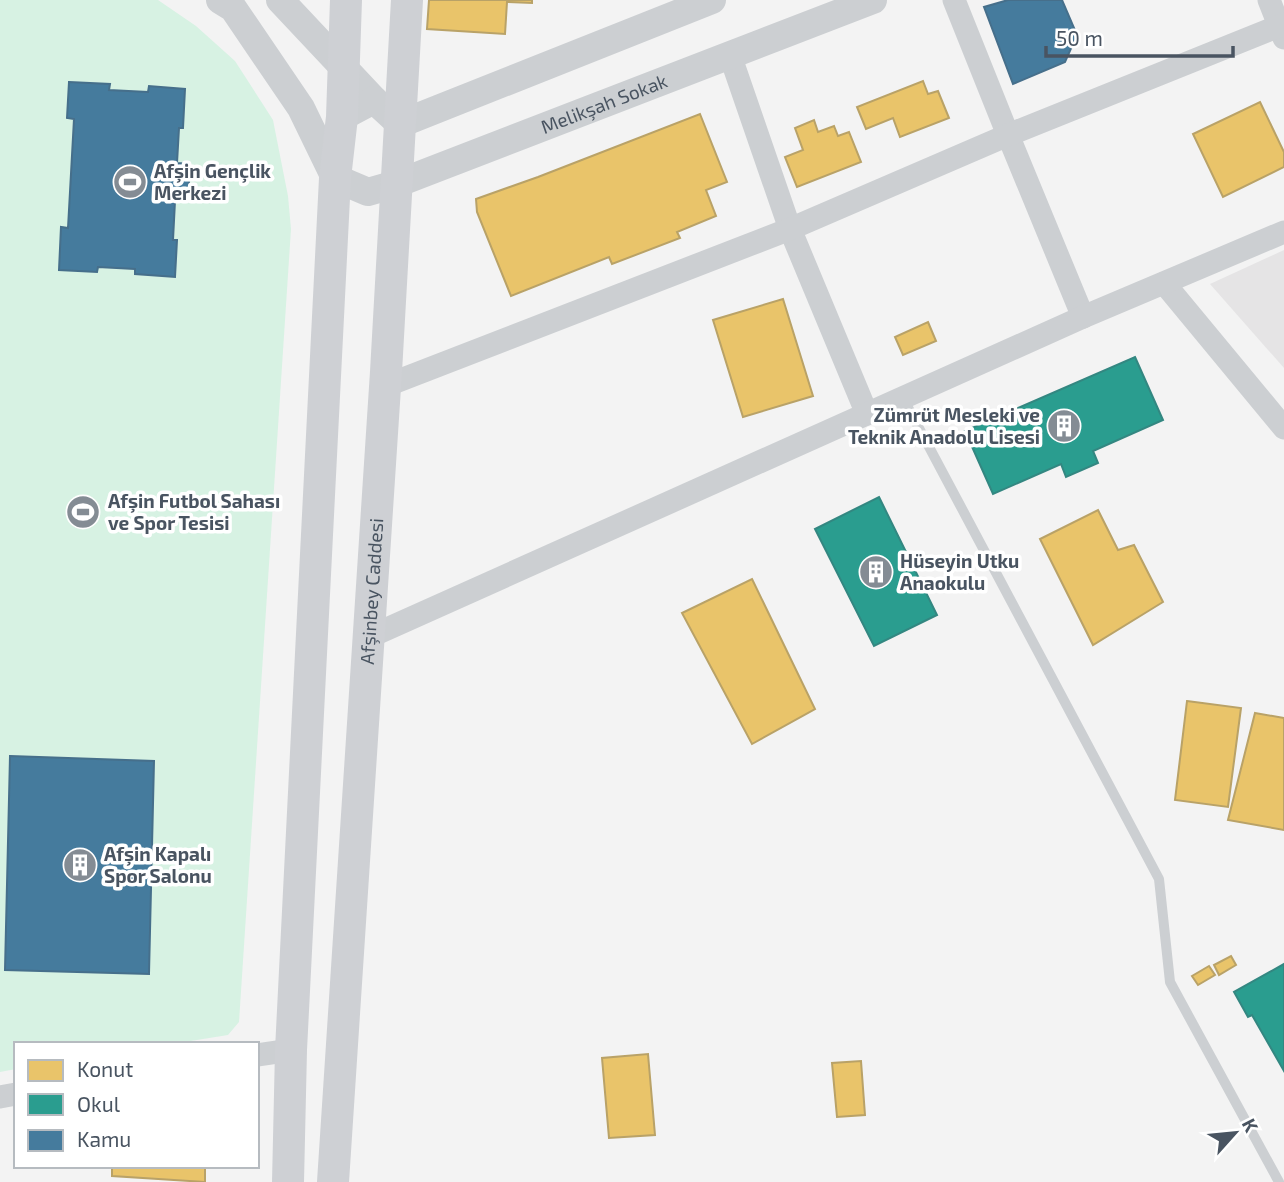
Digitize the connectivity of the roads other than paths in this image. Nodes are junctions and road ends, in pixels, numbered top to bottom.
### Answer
1 (220, 0) edge
2 (280, 0) edge
3 (346, 0) edge
4 (407, 0) edge
5 (712, 0) edge
6 (873, 0) edge
7 (954, 0) edge
8 (1269, 0) edge
9 (1282, 29) edge
10 (730, 55) junction
11 (343, 69) junction
12 (374, 100) junction
13 (342, 117) junction
14 (400, 124) junction
15 (1008, 135) junction
16 (335, 178) junction
17 (397, 184) junction
18 (790, 229) junction
19 (1284, 232) edge
20 (1164, 283) junction
21 (1083, 317) junction
22 (385, 386) junction
23 (903, 398) junction
24 (867, 414) junction
25 (1284, 428) edge
26 (369, 637) junction
27 (291, 1050) junction
28 (259, 1055) edge
29 (288, 1182) edge
30 (334, 1182) edge
31 (1279, 1182) edge

1 - 16 street
2 - 11 street
3 - 11 main road
4 - 14 main road, Afşinbey Caddesi
5 - 14 street
6 - 10 street, Melikşah Sokak
7 - 15 street
8 - 9 street
9 - 15 street
10 - 17 street, Melikşah Sokak
10 - 18 street
11 - 12 street
11 - 13 main road
12 - 13 street
12 - 14 street
13 - 16 main road
14 - 17 main road, Afşinbey Caddesi
15 - 18 street
15 - 21 street
16 - 17 street, Melikşah Sokak
16 - 27 main road
17 - 22 main road, Afşinbey Caddesi
18 - 22 street
18 - 24 street
19 - 20 street
20 - 21 street
20 - 25 street
21 - 23 street
22 - 26 main road, Afşinbey Caddesi
23 - 24 street
23 - 31 lane
24 - 26 street
26 - 30 main road, Afşinbey Caddesi
27 - 28 street
27 - 29 main road

